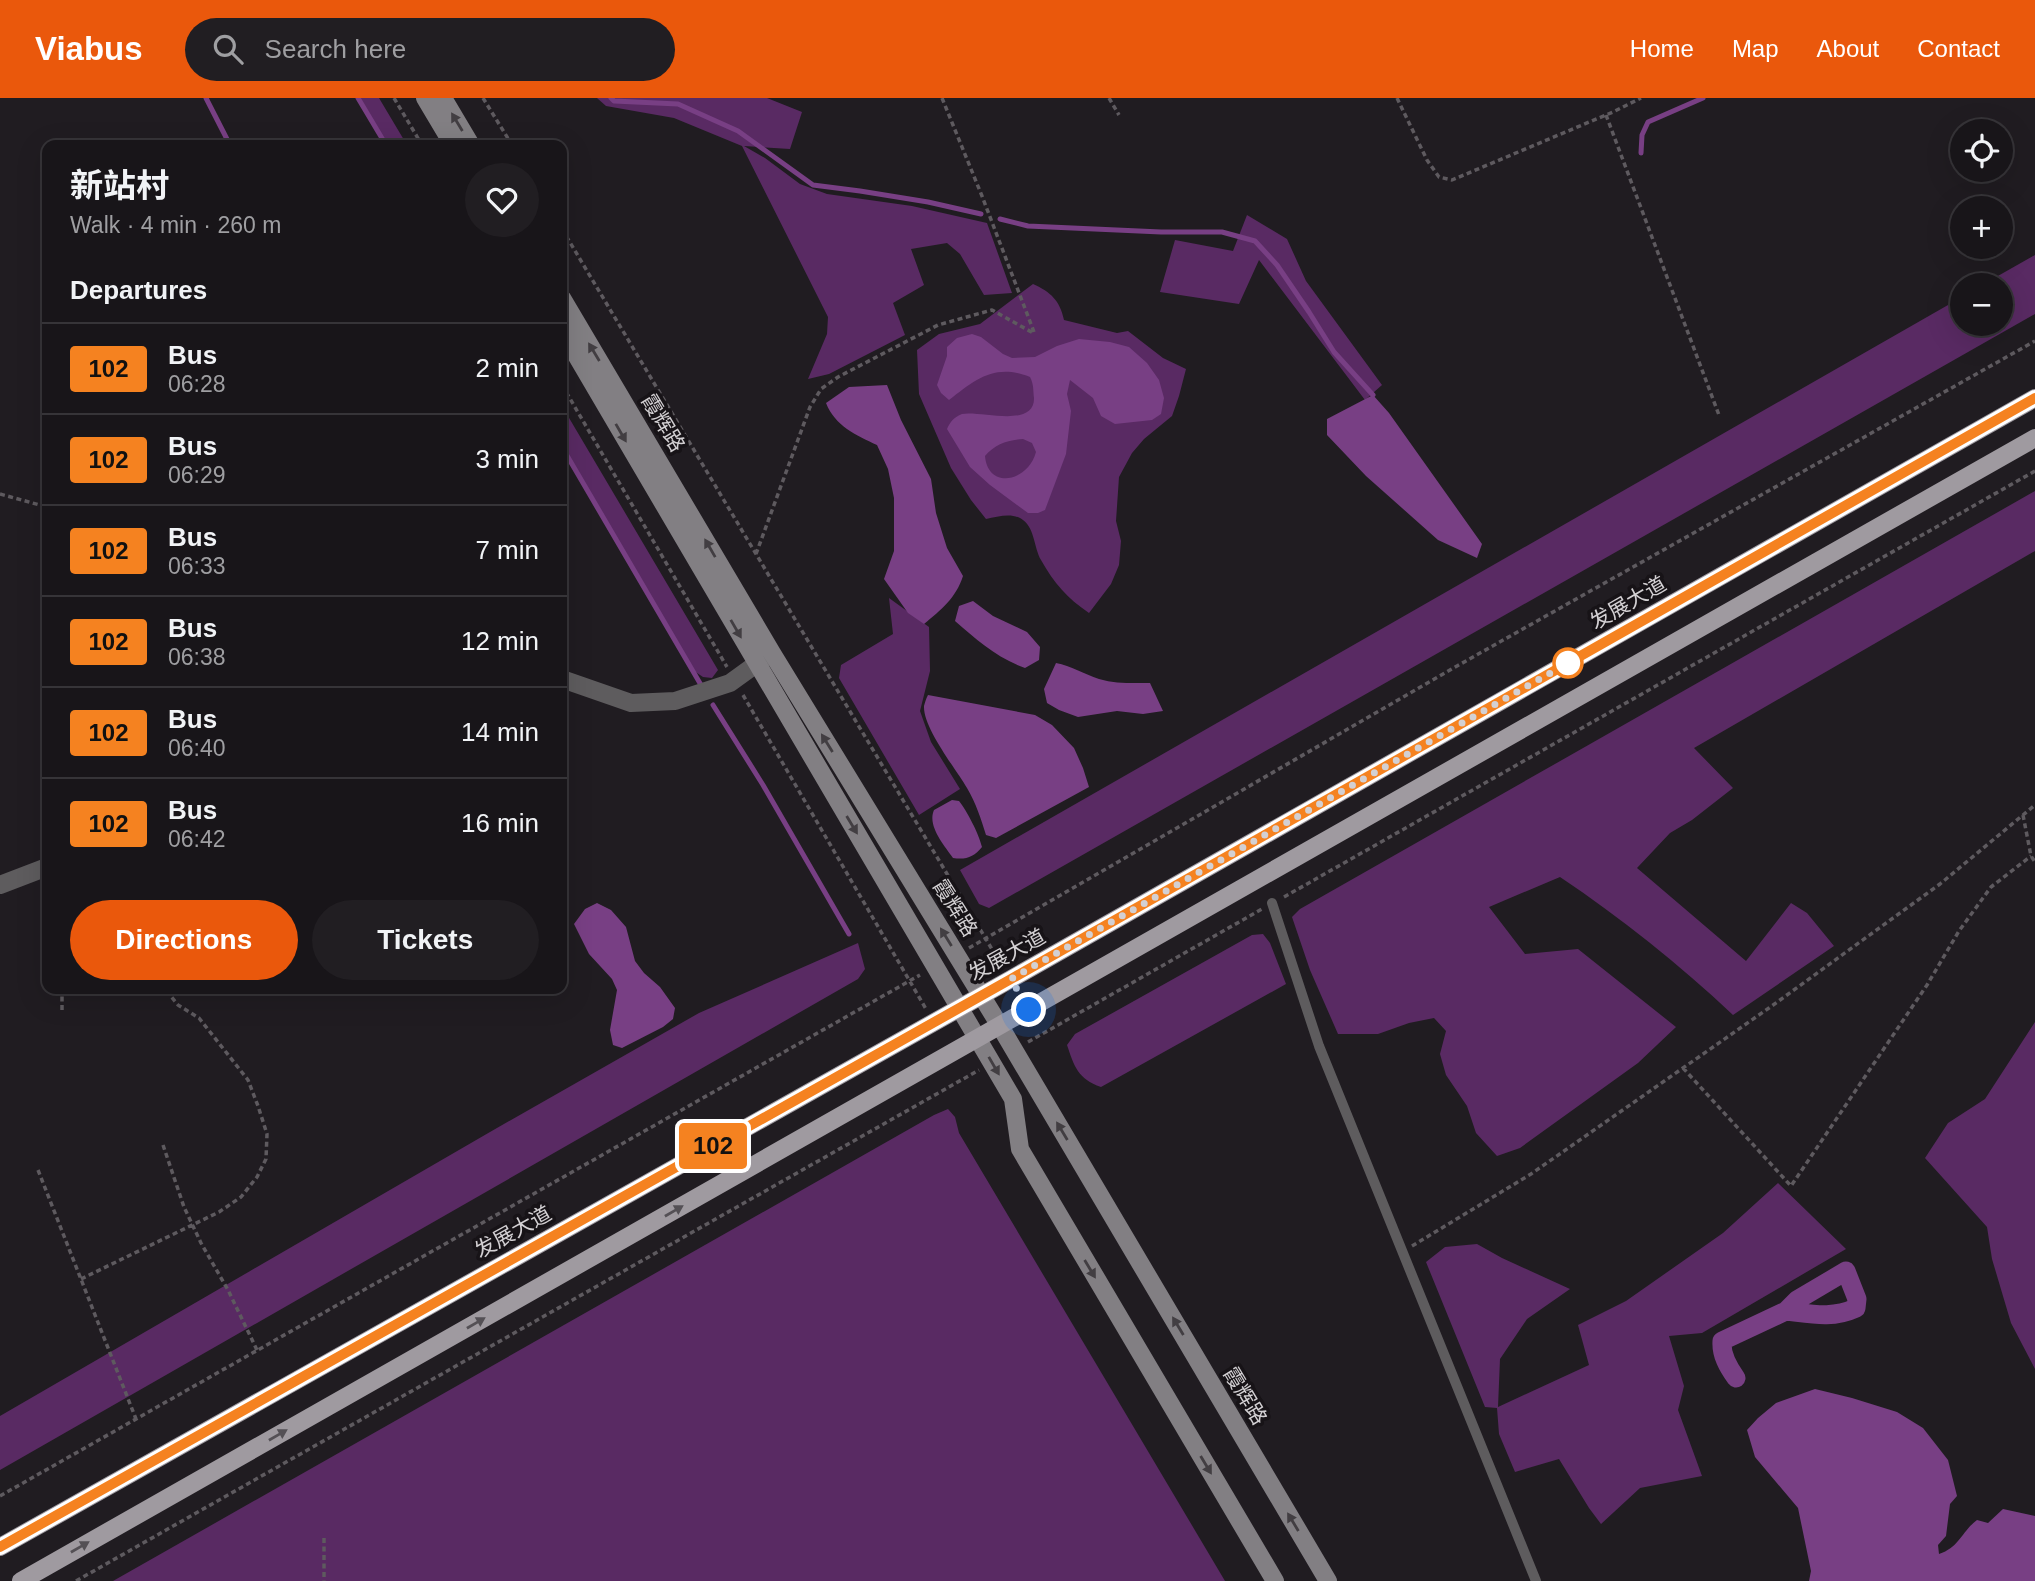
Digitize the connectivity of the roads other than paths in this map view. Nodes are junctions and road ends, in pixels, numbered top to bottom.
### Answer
1 (425, 98) edge
2 (443, 98) edge
3 (450, 140) edge
4 (468, 140) edge
5 (567, 306) edge
6 (567, 340) edge
7 (2035, 398) edge
8 (2035, 438) edge
9 (772, 653) junction
10 (757, 664) junction
11 (567, 681) edge
12 (42, 869) edge
13 (0, 885) edge
14 (1272, 903) road end
15 (982, 995) junction
16 (960, 1007) junction
17 (1000, 1026) junction
18 (978, 1039) junction
19 (0, 1547) edge
20 (21, 1581) edge
21 (1275, 1581) edge
22 (1328, 1581) edge
23 (1536, 1581) edge

1 - 3 street
4 -> 2 street
9 -> 5 street, 霞辉路
6 -> 10 street, 霞辉路
7 - 15 main road, 发展大道
8 - 17 main road
9 - 10 street
15 -> 9 street, 霞辉路
10 - 11 street
10 -> 16 street, 霞辉路
12 - 13 street
14 - 23 lane
15 - 16 main road, 发展大道
15 - 17 street, 霞辉路
16 - 18 street, 霞辉路
16 - 19 main road, 发展大道
17 - 18 main road
22 -> 17 street, 霞辉路
20 -> 18 main road
18 -> 21 street, 霞辉路

